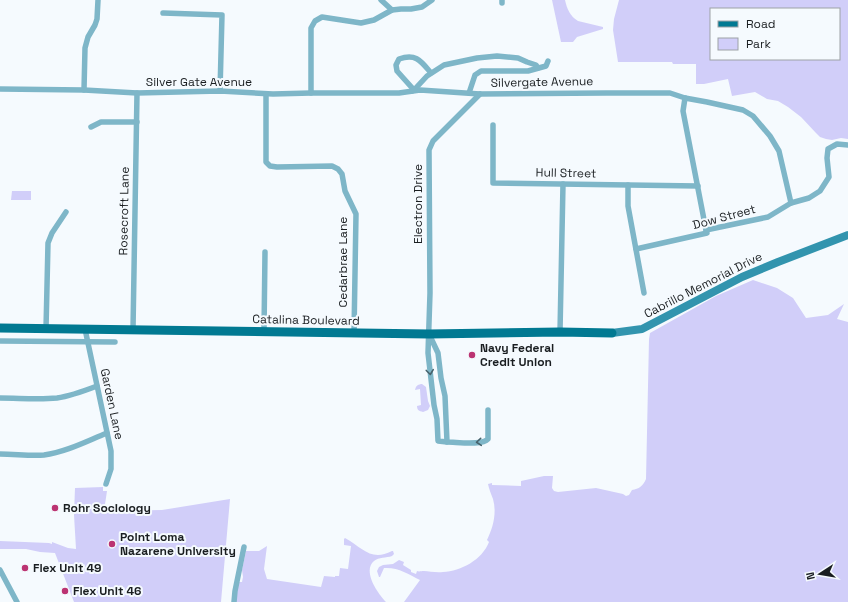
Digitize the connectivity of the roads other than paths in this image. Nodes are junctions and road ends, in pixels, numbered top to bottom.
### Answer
1 (98, 0) edge
2 (381, 0) edge
3 (432, 0) edge
4 (392, 10) junction
5 (163, 13) dead end
6 (548, 61) dead end
7 (538, 68) junction
8 (431, 73) junction
9 (0, 89) edge
10 (84, 90) junction
11 (220, 91) junction
12 (413, 91) junction
13 (137, 93) junction
14 (311, 93) junction
15 (399, 93) joint
16 (469, 93) junction
17 (266, 94) junction
18 (480, 94) junction
19 (685, 98) junction
20 (137, 122) junction
21 (493, 125) dead end
22 (91, 127) dead end
23 (848, 145) edge
24 (563, 184) junction
25 (628, 185) junction
26 (698, 186) junction
27 (790, 203) junction
28 (66, 212) dead end
29 (706, 230) junction
30 (848, 235) edge
31 (636, 249) junction
32 (265, 252) dead end
33 (644, 293) dead end
34 (0, 328) edge
35 (46, 329) junction
36 (85, 329) junction
37 (133, 330) junction
38 (264, 332) junction
39 (560, 332) junction
40 (354, 333) junction
41 (612, 333) joint
42 (429, 334) junction
43 (0, 341) edge
44 (88, 342) junction
45 (115, 342) dead end
46 (97, 386) junction
47 (0, 398) edge
48 (488, 410) dead end
49 (107, 432) junction
50 (447, 442) junction
51 (0, 454) edge
52 (106, 484) dead end
53 (244, 547) dead end
54 (0, 570) edge
55 (17, 602) edge
56 (234, 602) edge

1 - 10 street
2 - 4 street
3 - 4 street
4 - 14 street
5 - 11 street
6 - 7 street
7 - 8 street
7 - 16 street
8 - 12 street
8 - 12 street
9 - 10 street, Silver Gate Avenue
10 - 13 street, Silver Gate Avenue
11 - 13 street, Silver Gate Avenue
11 - 17 street, Silver Gate Avenue
12 - 15 street, Silvergate Avenue
12 - 16 street, Silvergate Avenue
13 - 20 street, Rosecroft Lane
14 - 15 street, Silver Gate Avenue
14 - 17 street, Silver Gate Avenue
16 - 18 street, Silvergate Avenue
17 - 40 street, Cedarbrae Lane
18 - 19 street, Silvergate Avenue
18 - 42 street, Electron Drive
19 - 26 street
19 - 27 street
20 - 22 street
20 - 37 street, Rosecroft Lane
21 - 24 street, Hull Street
23 - 27 street, Dow Street
24 - 25 street, Hull Street
24 - 39 street
25 - 26 street, Hull Street
25 - 31 street
26 - 29 street
27 - 29 street, Dow Street
28 - 35 street
29 - 31 street, Dow Street
30 - 41 main road, Cabrillo Memorial Drive
31 - 33 street
32 - 38 street
34 - 35 main road, Catalina Boulevard
35 - 36 main road, Catalina Boulevard
36 - 37 main road, Catalina Boulevard
36 - 44 street, Garden Lane
37 - 38 main road, Catalina Boulevard
38 - 40 main road, Catalina Boulevard
39 - 41 main road, Catalina Boulevard
39 - 42 main road, Catalina Boulevard
40 - 42 main road, Catalina Boulevard
42 - 50 street, Electron Drive
42 -> 50 street, Electron Drive
43 - 44 street
44 - 45 street
44 - 46 street, Garden Lane
46 - 47 street
46 - 49 street, Garden Lane
48 -> 50 street
49 - 51 street
49 - 52 street, Garden Lane
53 - 56 street
54 - 55 street

